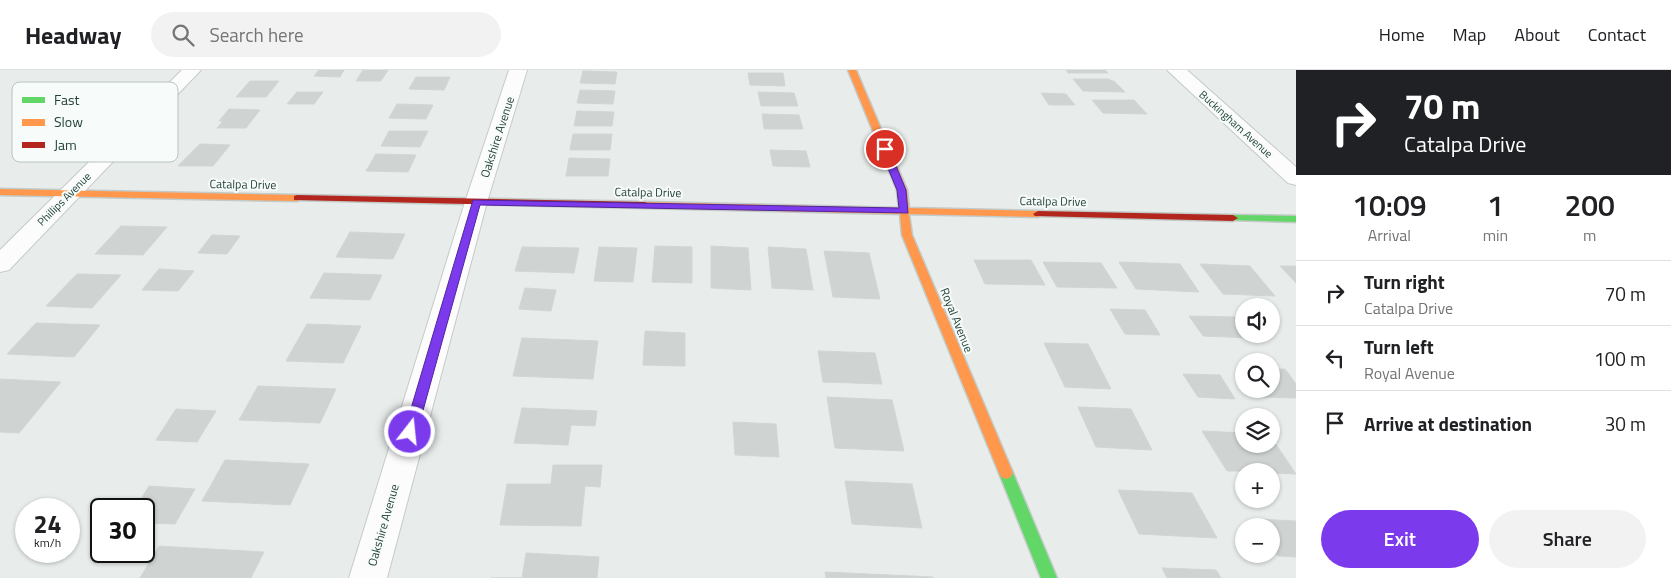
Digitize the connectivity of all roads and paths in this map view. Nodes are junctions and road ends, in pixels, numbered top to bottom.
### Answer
1 (192, 70) edge
2 (518, 70) edge
3 (852, 70) edge
4 (1176, 70) edge
5 (178, 84) edge
6 (101, 162) edge
7 (1296, 178) edge
8 (0, 192) edge
9 (69, 194) junction
10 (476, 202) junction
11 (904, 211) junction
12 (1296, 220) edge
13 (0, 264) edge
14 (368, 578) edge
15 (1049, 578) edge

1 - 5 street, Phillips Avenue
2 - 10 street, Oakshire Avenue
3 - 11 street, Royal Avenue
4 - 7 street, Buckingham Avenue
6 - 9 street, Phillips Avenue
8 - 9 street, Catalpa Drive
9 - 10 street, Catalpa Drive
9 - 13 street, Phillips Avenue
10 - 11 street, Catalpa Drive
10 - 14 street, Oakshire Avenue
11 - 12 street, Catalpa Drive
11 - 15 street, Royal Avenue

